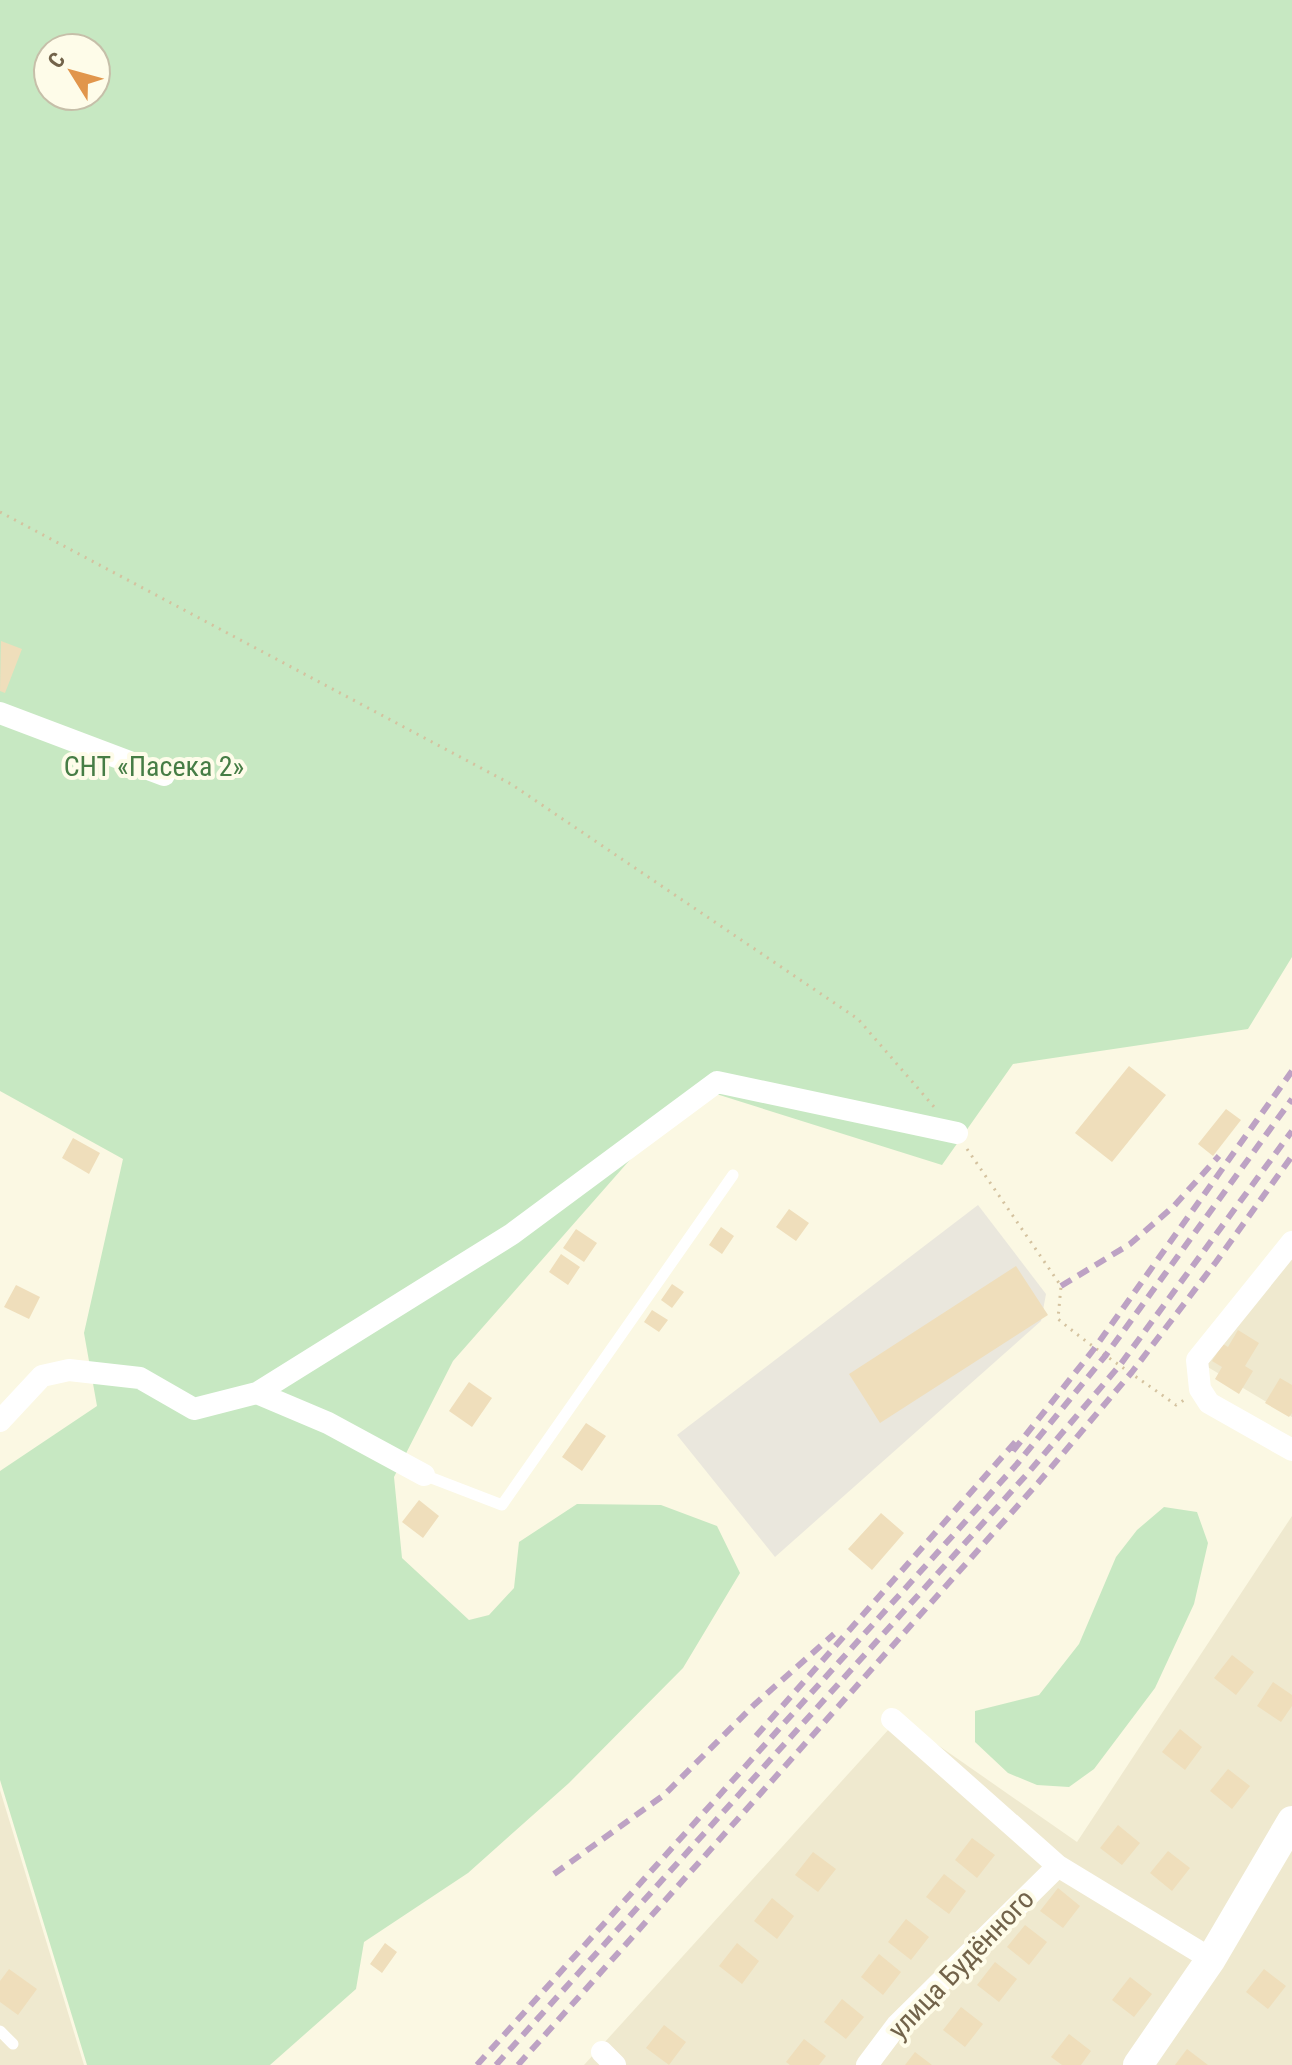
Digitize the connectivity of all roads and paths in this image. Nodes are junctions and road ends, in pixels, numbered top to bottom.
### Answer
1 (0, 512) edge
2 (0, 713) edge
3 (164, 775) dead end
4 (957, 1133) junction
5 (733, 1175) dead end
6 (1292, 1242) edge
7 (1200, 1389) junction
8 (257, 1393) junction
9 (0, 1421) edge
10 (1292, 1450) edge
11 (424, 1475) joint
12 (892, 1719) dead end
13 (1292, 1821) edge
14 (1058, 1866) junction
15 (1211, 1959) junction
16 (0, 2031) edge
17 (13, 2044) dead end
18 (867, 2065) edge
19 (1138, 2065) edge

1 - 4 path
2 - 3 street
4 - 7 path
4 - 8 street
5 - 11 lane
6 - 7 street
7 - 10 street
8 - 9 street
8 - 11 street
12 - 14 street
13 - 15 street
14 - 15 street
14 - 18 street, улица Будённого
15 - 19 street
16 - 17 lane

